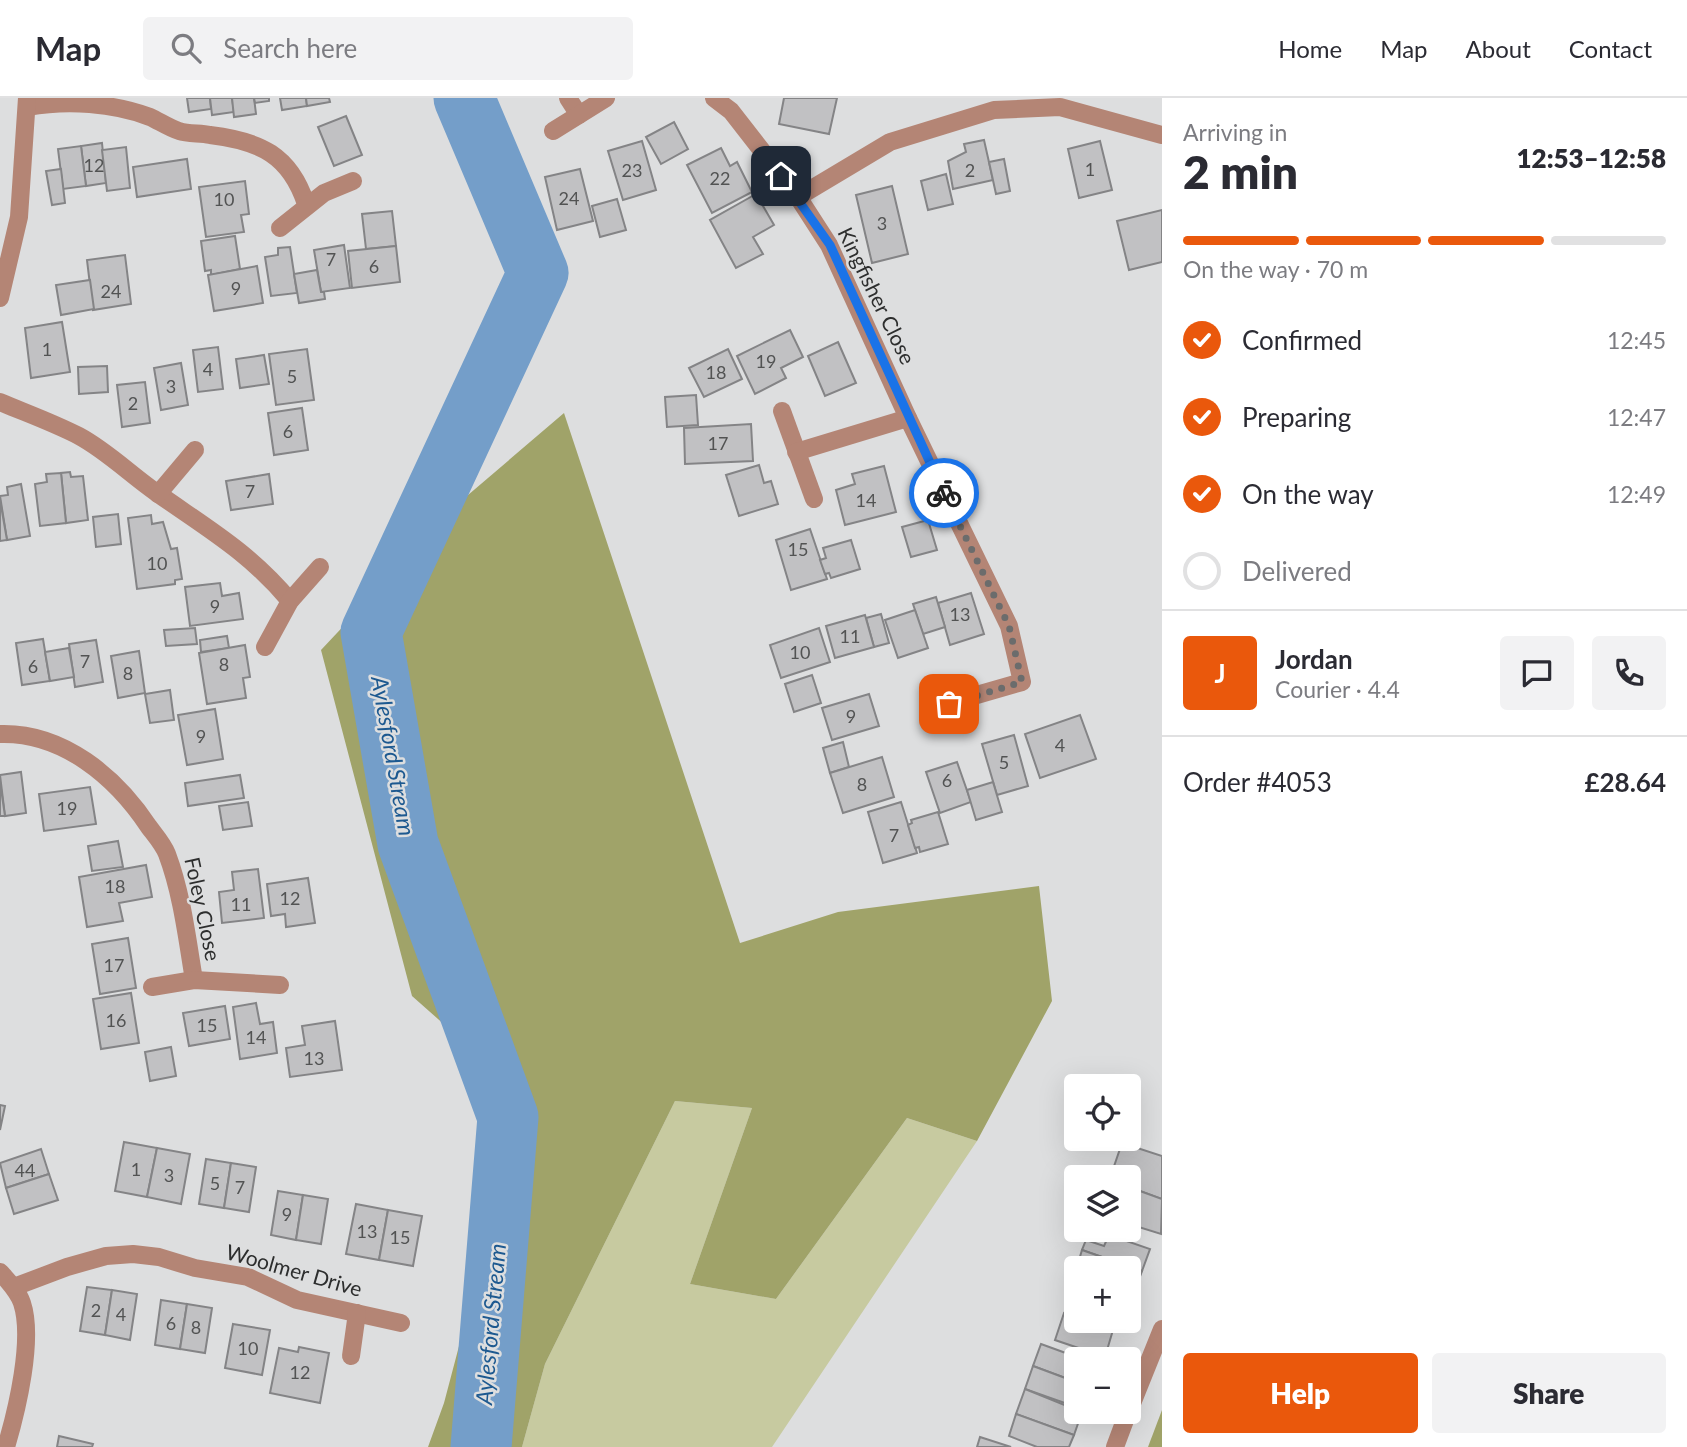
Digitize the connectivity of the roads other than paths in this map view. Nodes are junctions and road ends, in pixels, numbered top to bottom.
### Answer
1 (568, 98) edge
2 (606, 98) edge
3 (714, 98) edge
4 (27, 102) edge
5 (994, 104) edge
6 (579, 115) junction
7 (553, 131) dead end
8 (1162, 135) edge
9 (353, 181) dead end
10 (798, 197) junction
11 (306, 204) junction
12 (280, 228) dead end
13 (0, 298) edge
14 (0, 401) edge
15 (782, 411) dead end
16 (908, 418) junction
17 (195, 450) dead end
18 (796, 452) junction
19 (158, 494) junction
20 (814, 499) dead end
21 (320, 566) dead end
22 (290, 601) junction
23 (265, 647) dead end
24 (949, 704) dead end
25 (0, 734) edge
26 (194, 980) junction
27 (280, 985) dead end
28 (152, 987) dead end
29 (0, 1272) edge
30 (14, 1287) junction
31 (357, 1313) junction
32 (401, 1323) dead end
33 (1162, 1329) edge
34 (351, 1356) dead end
35 (1141, 1382) edge
36 (1124, 1424) edge
37 (6, 1447) edge
38 (1115, 1447) edge

1 - 6 street
2 - 6 street
3 - 10 street, Kingfisher Close
4 - 11 street
4 - 13 street
5 - 8 street
5 - 10 street
6 - 7 street
9 - 11 street
10 - 16 street, Kingfisher Close
11 - 12 street
14 - 19 street
15 - 18 street
16 - 18 street
16 - 24 street, Kingfisher Close
17 - 19 street
18 - 20 street
19 - 22 street
21 - 22 street
22 - 23 street
25 - 26 street, Foley Close
26 - 27 street, Foley Close
26 - 28 street, Foley Close
29 - 30 street
30 - 31 street, Woolmer Drive
30 - 37 street
31 - 32 street, Woolmer Drive
31 - 34 street
33 - 35 street
36 - 38 street

